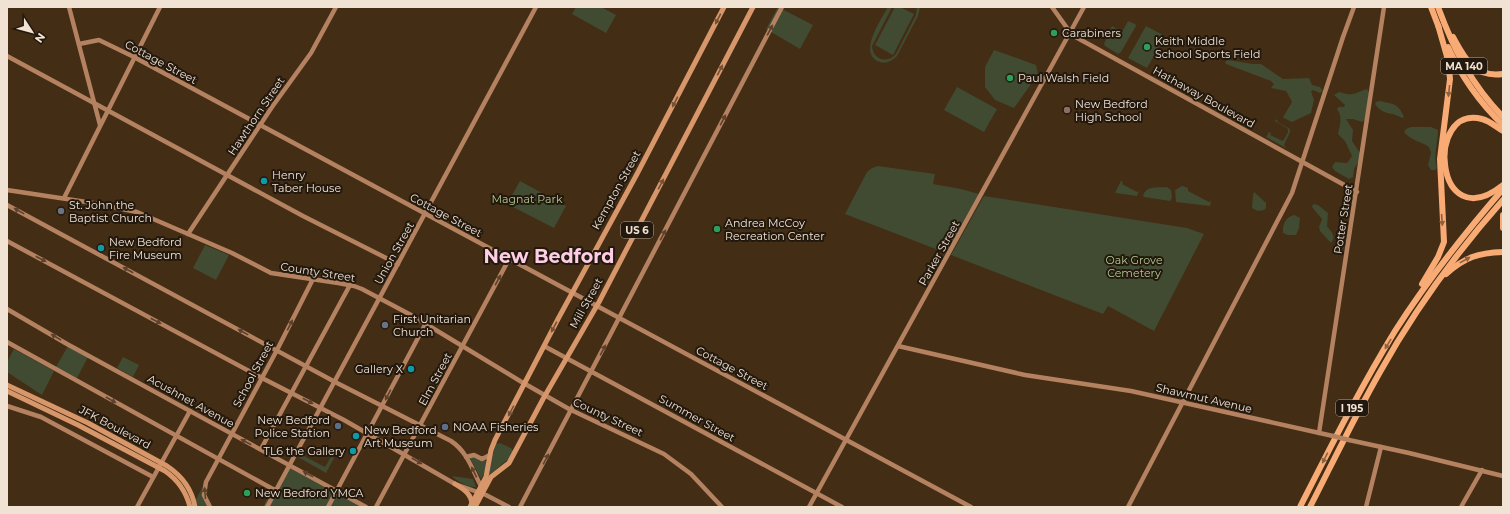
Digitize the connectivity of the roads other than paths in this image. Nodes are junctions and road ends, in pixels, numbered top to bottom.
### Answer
1 (69, 7) edge
2 (160, 7) edge
3 (336, 7) edge
4 (536, 7) edge
5 (724, 7) edge
6 (752, 7) edge
7 (782, 7) edge
8 (1052, 7) edge
9 (1084, 7) edge
10 (1354, 7) edge
11 (1384, 7) edge
12 (1432, 7) edge
13 (1438, 7) edge
14 (1441, 15) junction
15 (1438, 25) junction
16 (1070, 33) junction
17 (79, 44) junction
18 (7, 56) edge
19 (134, 57) junction
20 (1503, 74) edge
21 (95, 104) junction
22 (107, 111) junction
23 (1503, 117) edge
24 (260, 125) junction
25 (1503, 125) edge
26 (100, 126) junction
27 (1503, 131) edge
28 (1303, 162) junction
29 (227, 175) junction
30 (1503, 185) edge
31 (1503, 189) edge
32 (7, 190) edge
33 (1356, 192) junction
34 (64, 198) junction
35 (1503, 200) edge
36 (7, 204) edge
37 (425, 214) junction
38 (1503, 214) edge
39 (1503, 228) edge
40 (188, 234) junction
41 (7, 241) edge
42 (1503, 252) edge
43 (509, 259) junction
44 (398, 264) junction
45 (313, 279) junction
46 (350, 285) junction
47 (573, 292) junction
48 (1427, 297) junction
49 (379, 298) junction
50 (597, 305) junction
51 (7, 309) edge
52 (1408, 311) junction
53 (620, 317) junction
54 (426, 323) junction
55 (7, 342) edge
56 (463, 346) junction
57 (544, 346) junction
58 (898, 346) junction
59 (277, 350) junction
60 (567, 358) junction
61 (306, 366) junction
62 (592, 372) junction
63 (262, 378) junction
64 (334, 381) junction
65 (525, 384) junction
66 (7, 385) edge
67 (7, 391) edge
68 (292, 392) junction
69 (546, 396) junction
70 (1182, 402) junction
71 (7, 406) edge
72 (382, 406) junction
73 (320, 407) junction
74 (572, 410) junction
75 (190, 411) junction
76 (420, 425) junction
77 (367, 433) junction
78 (1319, 433) junction
79 (232, 434) junction
80 (176, 436) junction
81 (846, 440) junction
82 (1382, 447) junction
83 (261, 449) junction
84 (404, 454) junction
85 (490, 454) junction
86 (466, 457) junction
87 (218, 459) junction
88 (290, 464) junction
89 (160, 465) junction
90 (1482, 470) junction
91 (1503, 476) edge
92 (153, 477) junction
93 (456, 484) junction
94 (276, 490) junction
95 (337, 490) junction
96 (482, 492) junction
97 (817, 493) junction
98 (472, 506) edge
99 (137, 507) edge
100 (190, 507) edge
101 (195, 507) edge
102 (210, 507) edge
103 (267, 507) edge
104 (328, 507) edge
105 (366, 507) edge
106 (376, 507) edge
107 (509, 507) edge
108 (520, 507) edge
109 (722, 507) edge
110 (809, 507) edge
111 (842, 507) edge
112 (971, 507) edge
113 (1128, 507) edge
114 (1300, 507) edge
115 (1310, 507) edge
116 (1366, 507) edge
117 (1461, 507) edge

1 - 17 main road
2 - 19 main road
3 - 24 main road, Hawthorn Street
4 - 37 main road, Union Street
5 -> 47 main road, Kempton Street / US 6
50 -> 6 main road, Mill Street / US 6
53 -> 7 main road
8 - 16 main road, Hathaway Boulevard
9 - 16 main road, Parker Street
10 - 28 main road
11 - 33 main road, Potter Street
12 - 15 highway, MA 140
13 - 14 highway, MA 140
14 - 20 highway
14 - 23 highway, MA 140
15 - 25 highway, MA 140
15 -> 52 highway
16 - 28 main road, Hathaway Boulevard
16 - 58 main road, Parker Street
17 - 19 main road, Cottage Street
17 - 21 main road
18 - 21 main road
19 - 22 main road
19 - 24 main road, Cottage Street
21 - 22 main road
21 - 26 main road
22 - 26 main road
22 - 29 main road
24 - 29 main road, Hawthorn Street
24 - 37 main road, Cottage Street
26 - 34 main road
27 - 30 highway
28 - 33 main road, Hathaway Boulevard
28 - 70 main road
29 - 40 main road, Hawthorn Street
29 - 44 main road
31 - 52 highway, I 195
32 - 34 main road, County Street
33 - 78 main road, Potter Street
34 - 40 main road, County Street
35 - 48 highway, I 195
59 -> 36 main road
37 - 43 main road, Cottage Street
37 - 44 main road, Union Street
38 - 39 highway
40 - 45 main road, County Street
41 -> 63 main road
48 -> 42 highway
43 - 47 main road, Cottage Street
56 -> 43 main road, Elm Street
44 - 49 main road, Union Street
45 - 46 main road, County Street
59 -> 45 main road, School Street
46 - 49 main road, County Street
46 - 61 main road
47 - 50 main road, Cottage Street
47 -> 57 main road, Kempton Street / US 6
48 - 115 highway, I 195
49 - 54 main road, County Street
49 - 64 main road, Union Street
50 - 53 main road, Cottage Street
50 - 60 main road, Mill Street / US 6
75 -> 51 main road, Acushnet Avenue
52 -> 114 highway, I 195
62 -> 53 main road
53 - 81 main road, Cottage Street
54 - 56 main road, County Street
54 -> 72 main road
55 -> 80 main road
56 - 65 main road, County Street
56 - 76 main road, Elm Street
57 - 60 main road, Summer Street
57 - 65 main road, Kempton Street / US 6
58 - 70 main road, Shawmut Avenue
58 - 81 main road, Parker Street
59 - 61 main road
59 - 63 main road, School Street
60 - 62 main road, Summer Street
60 - 69 main road, Mill Street / US 6
61 - 64 main road
61 - 68 main road
62 - 74 main road
62 - 97 main road, Summer Street
63 - 68 main road
63 - 79 main road, School Street
64 - 72 main road
64 - 73 main road, Union Street
65 - 69 main road, County Street
65 -> 85 main road, Kempton Street / US 6
66 - 89 main road, JFK Boulevard
67 - 89 main road, JFK Boulevard
68 -> 73 main road
68 - 83 main road
69 - 74 main road, County Street
69 - 96 main road, Mill Street / US 6
70 - 78 main road, Shawmut Avenue
70 - 113 main road
71 - 92 main road
72 - 76 main road
72 - 77 main road
73 - 77 main road
73 - 88 main road, Union Street
108 -> 74 main road
74 - 109 main road, County Street
75 - 79 main road, Acushnet Avenue
75 - 80 main road
76 - 84 main road, Elm Street
76 - 86 main road
77 - 84 main road
77 - 95 main road
78 - 82 main road, Shawmut Avenue, bridge
83 -> 79 main road, Acushnet Avenue
79 - 87 main road, School Street
80 - 87 main road
80 - 89 main road
81 - 97 main road, Parker Street
81 - 112 main road, Cottage Street
82 - 90 main road, Shawmut Avenue
82 - 116 main road
83 - 88 main road, Acushnet Avenue
84 -> 93 main road
84 - 106 main road, Elm Street
85 - 86 main road
85 - 96 main road, Kempton Street / US 6
96 -> 86 main road
87 - 94 main road
102 -> 87 main road, School Street
88 - 94 main road, Union Street
95 -> 88 main road, Acushnet Avenue
89 - 92 main road
89 - 100 main road, JFK Boulevard
89 - 101 main road, JFK Boulevard
90 - 91 main road, Shawmut Avenue
90 - 117 main road
92 - 99 main road
93 - 96 main road
93 - 98 main road
94 - 103 main road, Union Street
95 - 104 main road
95 - 105 main road, Acushnet Avenue
96 - 98 main road, US 6
96 - 107 main road
97 - 110 main road, Parker Street
97 - 111 main road, Summer Street

